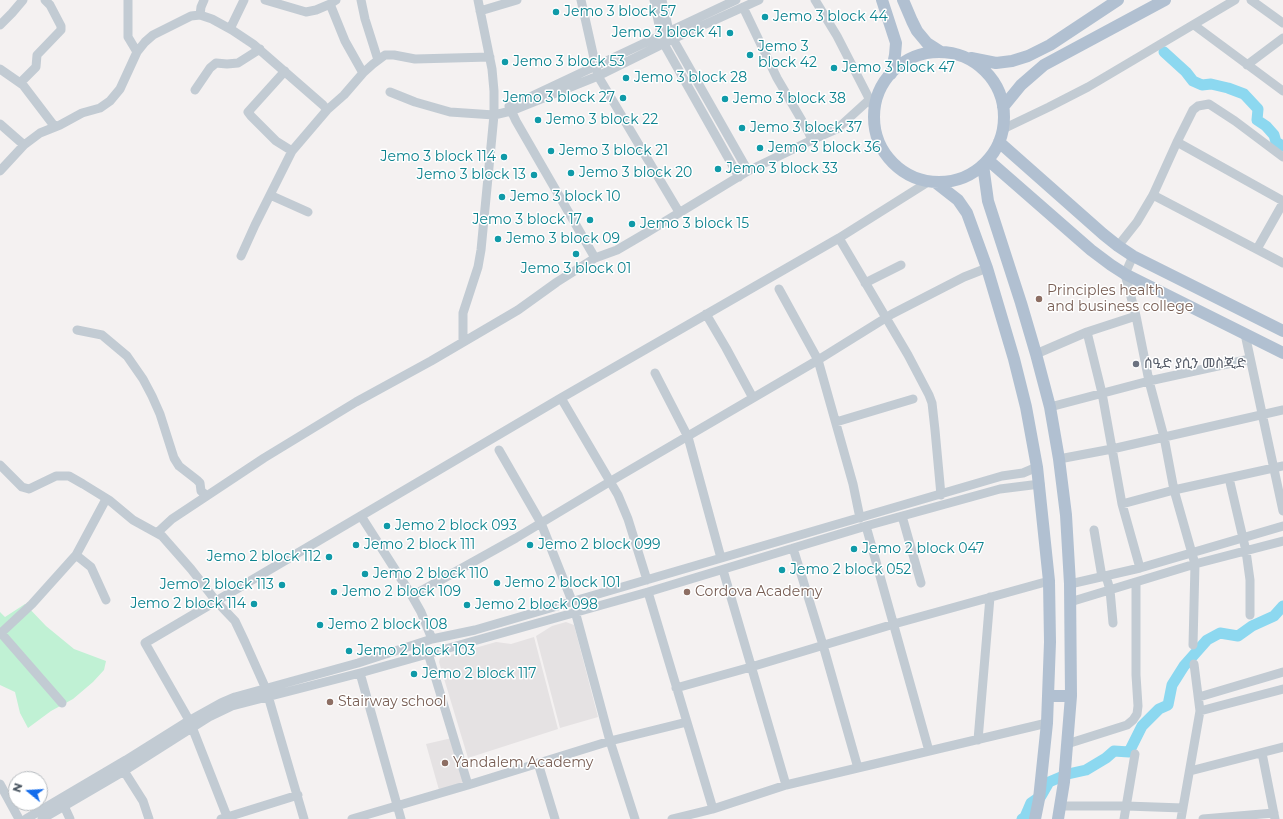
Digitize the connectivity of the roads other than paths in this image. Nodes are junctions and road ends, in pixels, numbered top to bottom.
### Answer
1 (23, 0) edge
2 (45, 0) edge
3 (128, 0) edge
4 (204, 0) edge
5 (244, 0) edge
6 (265, 0) edge
7 (361, 0) edge
8 (478, 0) edge
9 (517, 0) edge
10 (580, 0) edge
11 (654, 0) edge
12 (662, 0) edge
13 (736, 0) edge
14 (759, 0) edge
15 (815, 0) edge
16 (882, 0) edge
17 (903, 0) edge
18 (1118, 0) edge
19 (1165, 0) edge
20 (1235, 0) edge
21 (1250, 0) edge
22 (333, 2) edge
23 (743, 7) junction
24 (480, 11) junction
25 (725, 11) junction
26 (200, 15) junction
27 (1283, 23) edge
28 (0, 25) edge
29 (1194, 25) junction
30 (230, 28) junction
31 (667, 37) junction
32 (1283, 38) edge
33 (260, 49) junction
34 (137, 52) junction
35 (941, 52) junction
36 (490, 57) junction
37 (963, 57) junction
38 (378, 60) junction
39 (595, 65) junction
40 (1247, 65) junction
41 (0, 69) edge
42 (285, 71) junction
43 (363, 73) junction
44 (891, 74) junction
45 (598, 76) junction
46 (21, 82) junction
47 (195, 90) dead end
48 (1283, 90) edge
49 (390, 92) dead end
50 (872, 104) junction
51 (1003, 107) junction
52 (510, 109) junction
53 (327, 110) junction
54 (492, 113) junction
55 (0, 124) edge
56 (55, 127) junction
57 (1003, 129) junction
58 (812, 140) junction
59 (999, 142) junction
60 (1177, 142) junction
61 (24, 145) junction
62 (292, 151) junction
63 (1283, 157) edge
64 (985, 163) junction
65 (0, 171) edge
66 (748, 171) junction
67 (1031, 171) junction
68 (739, 177) junction
69 (932, 182) junction
70 (1019, 187) junction
71 (1153, 194) junction
72 (270, 195) junction
73 (1283, 202) edge
74 (308, 212) dead end
75 (679, 212) junction
76 (839, 238) junction
77 (1118, 246) junction
78 (1257, 249) junction
79 (241, 256) dead end
80 (1133, 256) junction
81 (595, 258) junction
82 (1283, 263) edge
83 (901, 265) dead end
84 (987, 268) junction
85 (1125, 274) junction
86 (865, 283) junction
87 (779, 289) dead end
88 (706, 314) junction
89 (1136, 316) junction
90 (886, 318) junction
91 (78, 330) dead end
92 (1283, 331) edge
93 (1087, 332) junction
94 (1245, 334) junction
95 (463, 341) junction
96 (1283, 353) edge
97 (1036, 354) junction
98 (1250, 359) junction
99 (818, 360) junction
100 (655, 373) dead end
101 (1149, 381) junction
102 (1102, 393) junction
103 (561, 398) junction
104 (753, 398) junction
105 (912, 399) dead end
106 (1050, 407) junction
107 (1283, 410) edge
108 (1262, 414) junction
109 (1051, 420) junction
110 (836, 422) junction
111 (1030, 425) junction
112 (688, 437) junction
113 (1164, 437) junction
114 (1112, 449) junction
115 (500, 450) dead end
116 (1059, 459) junction
117 (0, 465) edge
118 (1283, 466) edge
119 (1037, 467) junction
120 (1273, 468) junction
121 (1229, 478) junction
122 (611, 480) junction
123 (1040, 484) junction
124 (1174, 490) junction
125 (206, 495) junction
126 (941, 495) junction
127 (106, 499) junction
128 (911, 503) junction
129 (1122, 504) junction
130 (1283, 510) edge
131 (914, 513) junction
132 (361, 516) junction
133 (902, 516) junction
134 (860, 518) junction
135 (541, 523) junction
136 (866, 526) junction
137 (1283, 526) edge
138 (1094, 530) dead end
139 (158, 532) junction
140 (1244, 538) junction
141 (1283, 541) edge
142 (793, 548) junction
143 (1246, 551) junction
144 (1193, 554) junction
145 (76, 555) junction
146 (721, 558) junction
147 (1195, 564) junction
148 (699, 565) junction
149 (1140, 568) junction
150 (723, 570) junction
151 (702, 576) junction
152 (1104, 577) junction
153 (646, 580) junction
154 (1049, 581) junction
155 (1136, 582) junction
156 (921, 583) dead end
157 (1070, 584) junction
158 (1110, 590) junction
159 (648, 592) junction
160 (412, 596) junction
161 (990, 597) junction
162 (106, 600) dead end
163 (216, 601) junction
164 (572, 601) junction
165 (1070, 602) junction
166 (575, 611) junction
167 (1250, 615) dead end
168 (1113, 623) dead end
169 (894, 624) junction
170 (475, 635) junction
171 (2, 637) edge
172 (432, 639) junction
173 (823, 645) junction
174 (1193, 645) dead end
175 (428, 653) junction
176 (1194, 664) dead end
177 (750, 667) junction
178 (1283, 672) edge
179 (360, 673) junction
180 (676, 688) junction
181 (1283, 689) edge
182 (267, 693) junction
183 (1048, 696) junction
184 (1071, 696) junction
185 (1199, 696) junction
186 (62, 703) dead end
187 (1200, 711) junction
188 (687, 722) junction
189 (1047, 723) junction
190 (191, 724) junction
191 (978, 740) junction
192 (610, 741) junction
193 (1067, 744) junction
194 (1283, 747) edge
195 (929, 751) junction
196 (1262, 753) junction
197 (1135, 754) dead end
198 (538, 764) junction
199 (858, 768) junction
200 (124, 771) junction
201 (1190, 771) junction
202 (0, 784) edge
203 (468, 785) junction
204 (786, 786) junction
205 (298, 795) junction
206 (64, 806) junction
207 (397, 806) junction
208 (1060, 806) junction
209 (1126, 806) junction
210 (713, 808) junction
211 (1183, 808) junction
212 (41, 816) edge
213 (1274, 816) edge
214 (226, 818) edge
215 (19, 819) edge
216 (26, 819) edge
217 (70, 819) edge
218 (149, 819) edge
219 (304, 819) edge
220 (352, 819) edge
221 (401, 819) edge
222 (555, 819) edge
223 (634, 819) edge
224 (672, 819) edge
225 (1035, 819) edge
226 (1058, 819) edge
227 (1124, 819) edge
228 (1181, 819) edge
229 (1203, 819) edge

1 - 28 street
2 - 46 street
3 - 34 street
4 - 26 street
5 - 30 street
6 - 22 street
7 - 38 street
8 - 24 street
9 - 24 street
10 - 39 street
11 - 31 street
12 - 31 street
13 - 25 street
14 - 23 street
15 - 50 street
16 - 44 main road
17 - 35 main road
18 - 37 main road
19 - 51 main road
20 - 29 street
21 - 27 street
22 - 43 street
23 - 25 street
23 - 58 street
24 - 36 street
25 - 31 street
26 - 30 street
26 - 34 street
29 - 40 street
29 - 57 street
30 - 33 street
31 - 39 street
31 - 45 street
31 - 66 street
31 - 68 street
32 - 40 street
33 - 42 street
33 - 47 street
34 - 56 street
35 - 37 main road
35 - 44 main road
36 - 38 street
36 - 54 street
37 - 51 main road
38 - 43 street
39 - 45 street
39 - 52 street
40 - 48 street
41 - 46 street
42 - 53 street
42 - 62 street
43 - 53 street
44 - 50 main road
45 - 52 street
45 - 75 street
46 - 56 street
49 - 54 street
50 - 58 street
50 - 69 main road
51 - 57 main road
52 - 54 street
52 - 81 street
53 - 62 street
54 - 95 street
55 - 61 street
56 - 61 street
57 - 59 main road
58 - 66 street
59 - 64 main road
59 - 67 main road
60 - 63 street
60 - 71 street
60 - 73 street
61 - 65 street
62 - 72 street
64 - 69 main road
64 - 70 main road
64 - 97 main road
66 - 68 street
67 - 70 main road
67 - 77 main road
68 - 75 street
69 - 76 street
69 - 84 main road
70 - 85 main road
71 - 77 street
71 - 78 street
72 - 74 street
72 - 79 street
73 - 78 street
75 - 81 street
76 - 86 street
76 - 88 street
77 - 80 main road
78 - 82 street
80 - 85 street
80 - 92 main road
81 - 95 street
83 - 86 street
84 - 90 street
84 - 111 main road
85 - 89 street
85 - 94 main road
86 - 90 street
87 - 99 street
88 - 103 street
88 - 104 street
89 - 93 street
89 - 101 street
90 - 99 street
90 - 126 street
91 - 125 street
93 - 97 street
93 - 102 street
94 - 96 main road
94 - 98 street
95 - 125 street
97 - 106 main road
98 - 101 street
98 - 108 street
99 - 104 street
99 - 110 street
100 - 112 street
101 - 102 street
101 - 113 street
102 - 106 street
102 - 114 street
103 - 122 street
103 - 132 street
104 - 112 street
105 - 110 street
106 - 109 main road
107 - 108 street
108 - 113 street
108 - 120 street
109 - 111 main road
109 - 116 main road
110 - 134 street
111 - 119 main road
112 - 122 street
112 - 146 street
113 - 114 street
113 - 124 street
114 - 116 street
114 - 129 street
115 - 135 street
116 - 157 main road
117 - 127 street
118 - 120 street
119 - 123 main road
119 - 126 street
120 - 121 street
120 - 130 street
121 - 124 street
121 - 140 street
122 - 135 street
122 - 153 street
123 - 131 street
123 - 154 main road
124 - 129 street
124 - 144 street
125 - 139 street
126 - 128 street
127 - 139 street
127 - 145 street
128 - 131 street
128 - 134 street
129 - 149 street
131 - 133 street
132 - 160 street
132 - 163 street
133 - 136 street
133 - 156 street
134 - 146 street
135 - 160 street
135 - 164 street
136 - 142 street
136 - 169 street
137 - 140 street
138 - 152 street
139 - 163 street
140 - 143 street
140 - 144 street
141 - 143 street
142 - 150 street
142 - 173 street
143 - 147 street
143 - 167 street
144 - 147 street
144 - 149 street
145 - 162 street
145 - 171 street
146 - 148 street
147 - 155 street
147 - 174 street
148 - 151 street
148 - 153 street
149 - 152 street
150 - 151 street
150 - 177 street
151 - 159 street
152 - 157 street
152 - 158 street
153 - 164 street
154 - 161 street
154 - 183 main road
155 - 158 street
155 - 193 street
157 - 165 main road
158 - 165 street
158 - 168 street
159 - 166 street
159 - 180 street
160 - 172 street
161 - 169 street
161 - 191 street
163 - 182 street
163 - 190 street
164 - 170 street
165 - 184 main road
166 - 170 street
166 - 192 street
169 - 173 street
169 - 195 street
170 - 172 street
170 - 175 street
171 - 186 street
172 - 182 street
173 - 177 street
173 - 199 street
175 - 179 street
175 - 203 street
176 - 185 street
177 - 180 street
177 - 204 street
178 - 185 street
179 - 182 street
179 - 207 street
180 - 188 street
181 - 187 street
182 - 190 street
182 - 205 street
183 - 184 main road
183 - 189 main road
184 - 193 main road
185 - 187 street
187 - 201 street
188 - 192 street
188 - 210 street
189 - 191 street
189 - 225 main road
190 - 200 street
190 - 212 street
190 - 214 street
191 - 195 street
192 - 198 street
192 - 223 street
193 - 208 main road
194 - 196 street
195 - 199 street
196 - 201 street
196 - 213 street
197 - 209 street
198 - 203 street
198 - 222 street
199 - 204 street
200 - 206 street
200 - 218 street
201 - 211 street
202 - 215 street
203 - 207 street
204 - 210 street
205 - 214 street
205 - 219 street
206 - 212 street
206 - 217 street
207 - 220 street
207 - 221 street
208 - 209 street
208 - 226 main road
209 - 211 street
209 - 227 street
210 - 224 street
211 - 228 street
212 - 216 street
213 - 229 street

